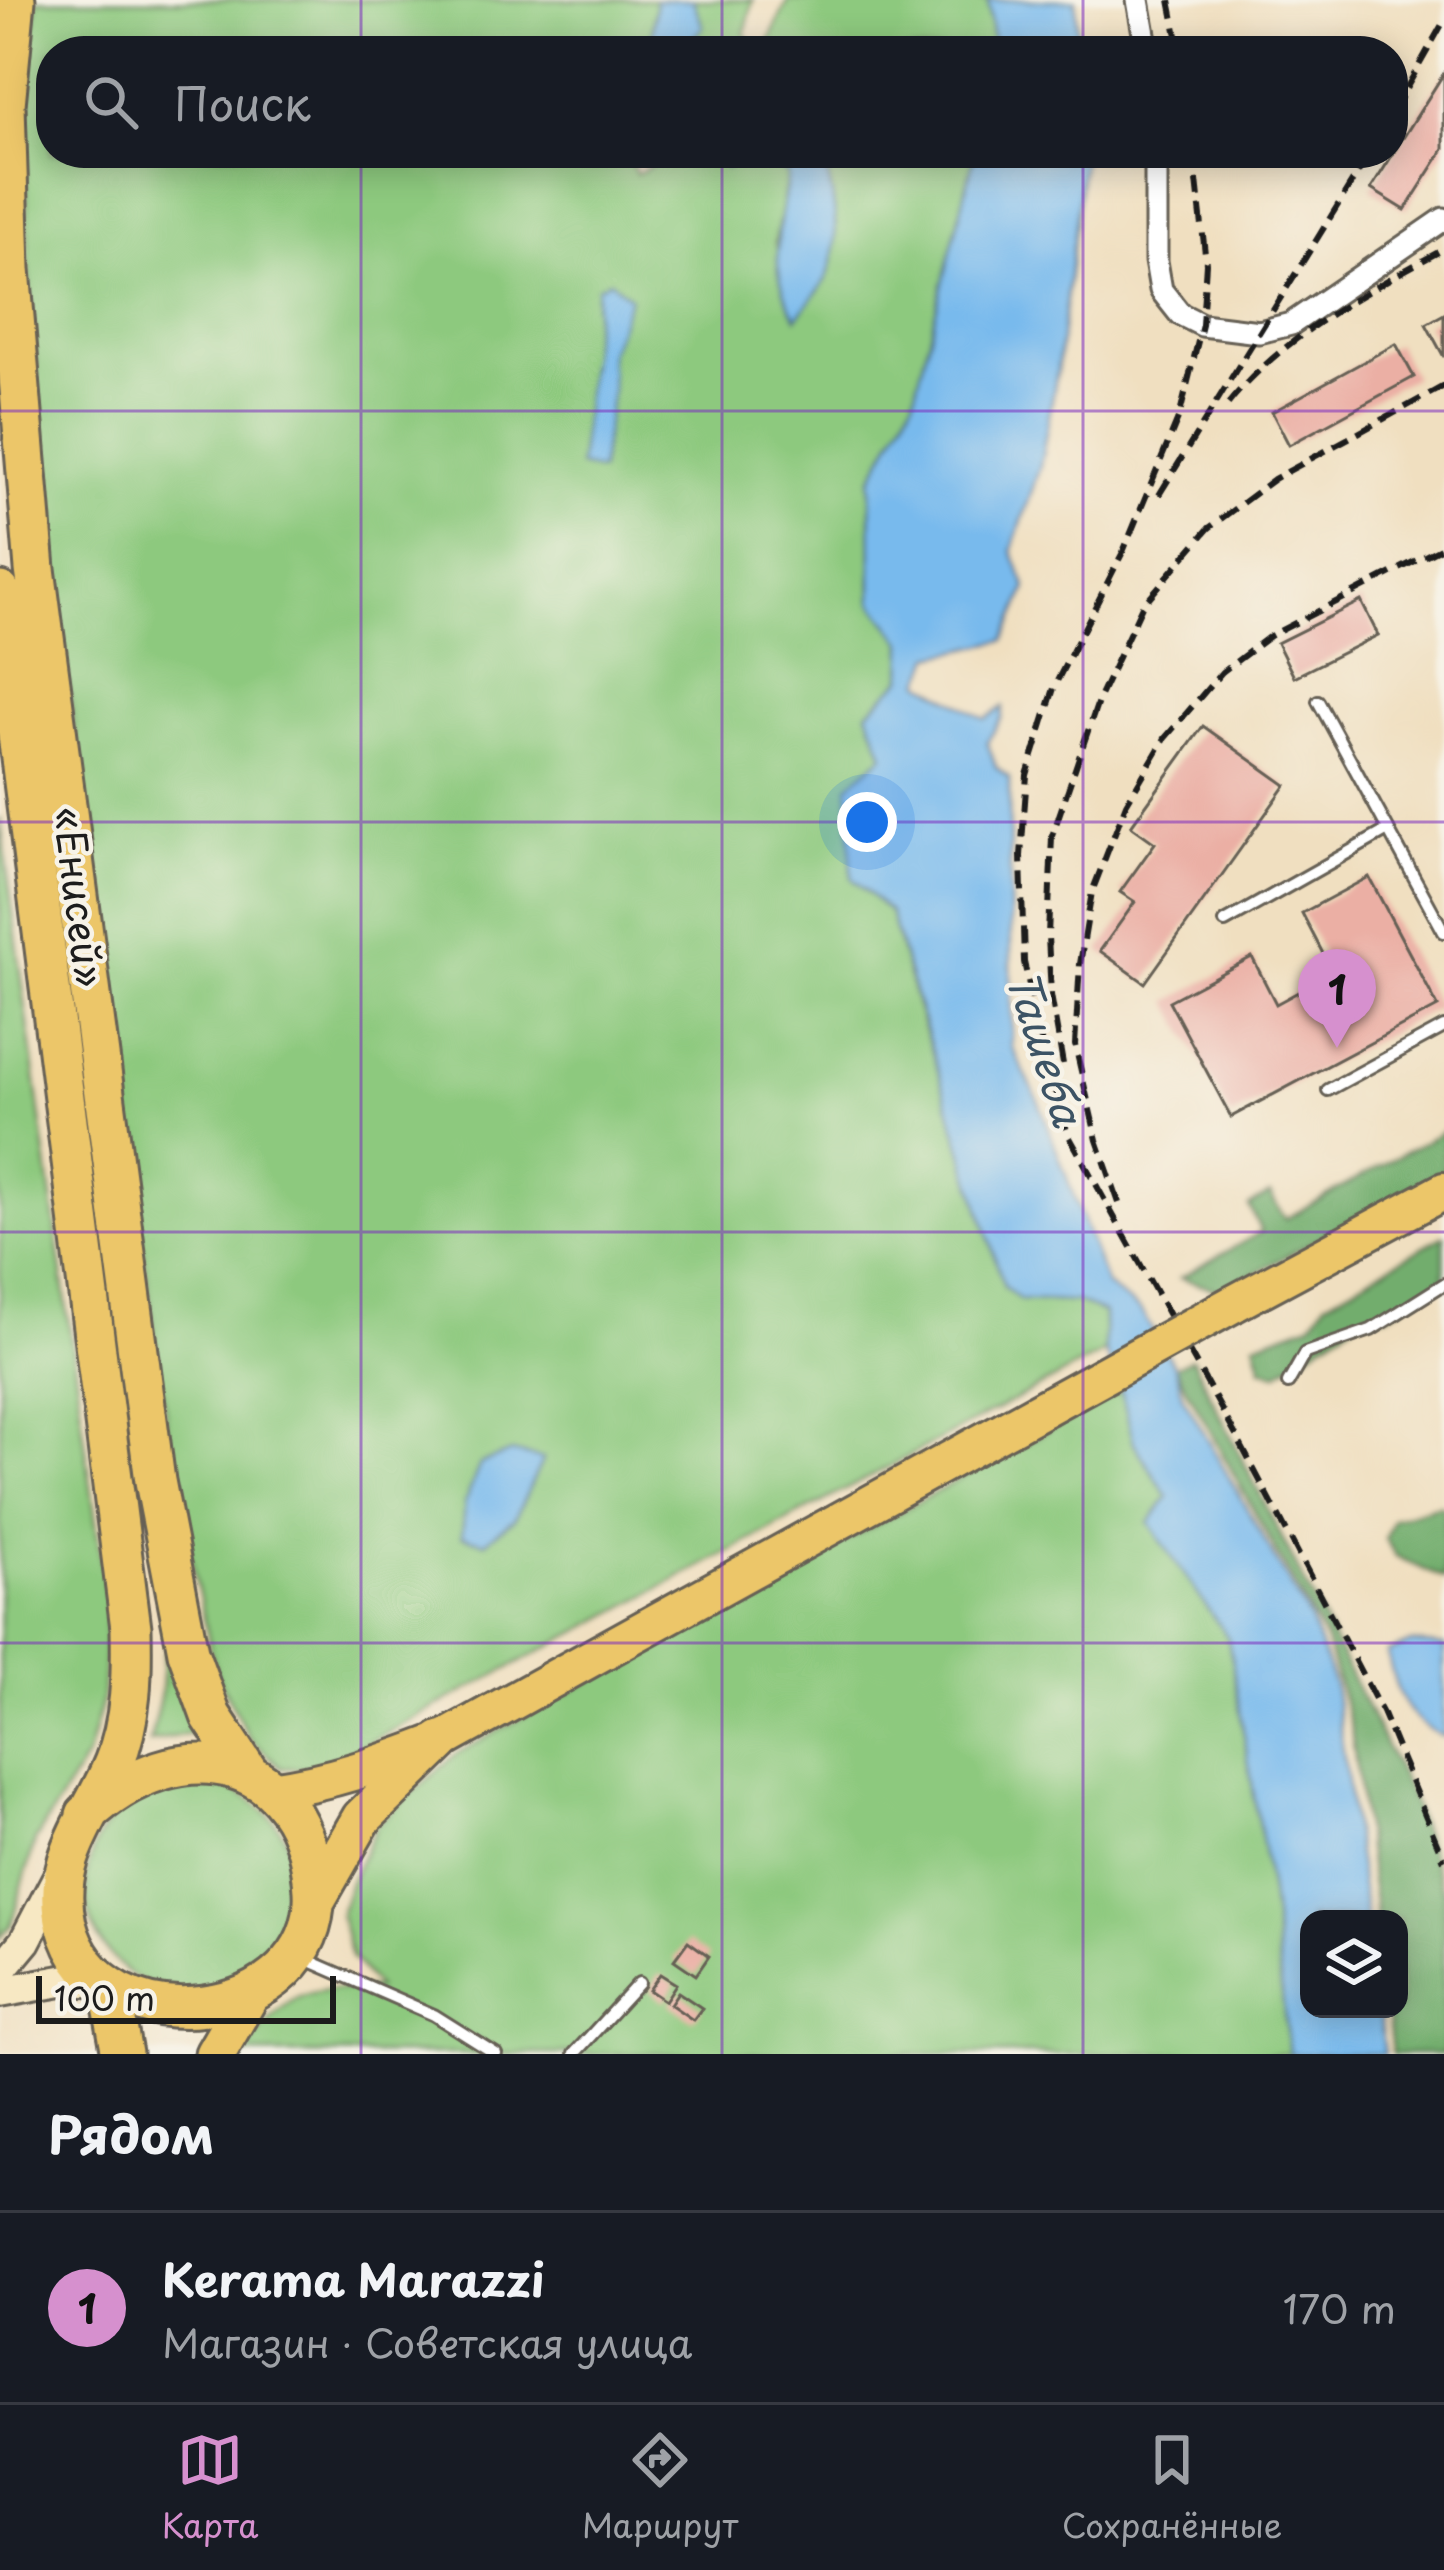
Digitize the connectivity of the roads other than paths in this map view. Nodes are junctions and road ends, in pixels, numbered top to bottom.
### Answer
1 (15, 0) edge
2 (1138, 0) edge
3 (1144, 36) edge
4 (1156, 168) edge
5 (1444, 219) edge
6 (0, 592) edge
7 (1318, 700) dead end
8 (1388, 830) junction
9 (1225, 922) dead end
10 (1444, 932) edge
11 (1444, 1027) edge
12 (1328, 1090) dead end
13 (1444, 1191) edge
14 (1444, 1284) edge
15 (1288, 1383) dead end
16 (441, 1741) junction
17 (260, 1782) junction
18 (86, 1815) junction
19 (64, 1867) junction
20 (314, 1902) junction
21 (295, 1955) junction
22 (0, 1971) edge
23 (639, 1983) dead end
24 (106, 1985) junction
25 (0, 1992) edge
26 (248, 1997) junction
27 (122, 2054) edge
28 (215, 2054) edge
29 (496, 2054) edge
30 (574, 2054) edge

1 - 17 highway, «Енисей»
2 - 3 street
4 - 5 street
6 - 18 highway, «Енисей»
7 - 8 lane
8 - 9 lane
8 - 10 lane
11 - 12 lane
13 - 16 main road, bridge
14 - 15 lane
16 - 17 main road
16 - 20 highway
17 - 18 highway
17 - 20 highway, «Енисей»
18 - 19 highway, «Енисей»
19 - 22 street
19 - 24 highway, «Енисей»
20 - 21 highway, «Енисей»
21 - 26 highway, «Енисей»
21 - 29 lane
23 - 30 lane
24 - 25 street
24 - 26 highway, «Енисей»
24 - 27 highway, «Енисей»
26 - 28 highway, «Енисей»

